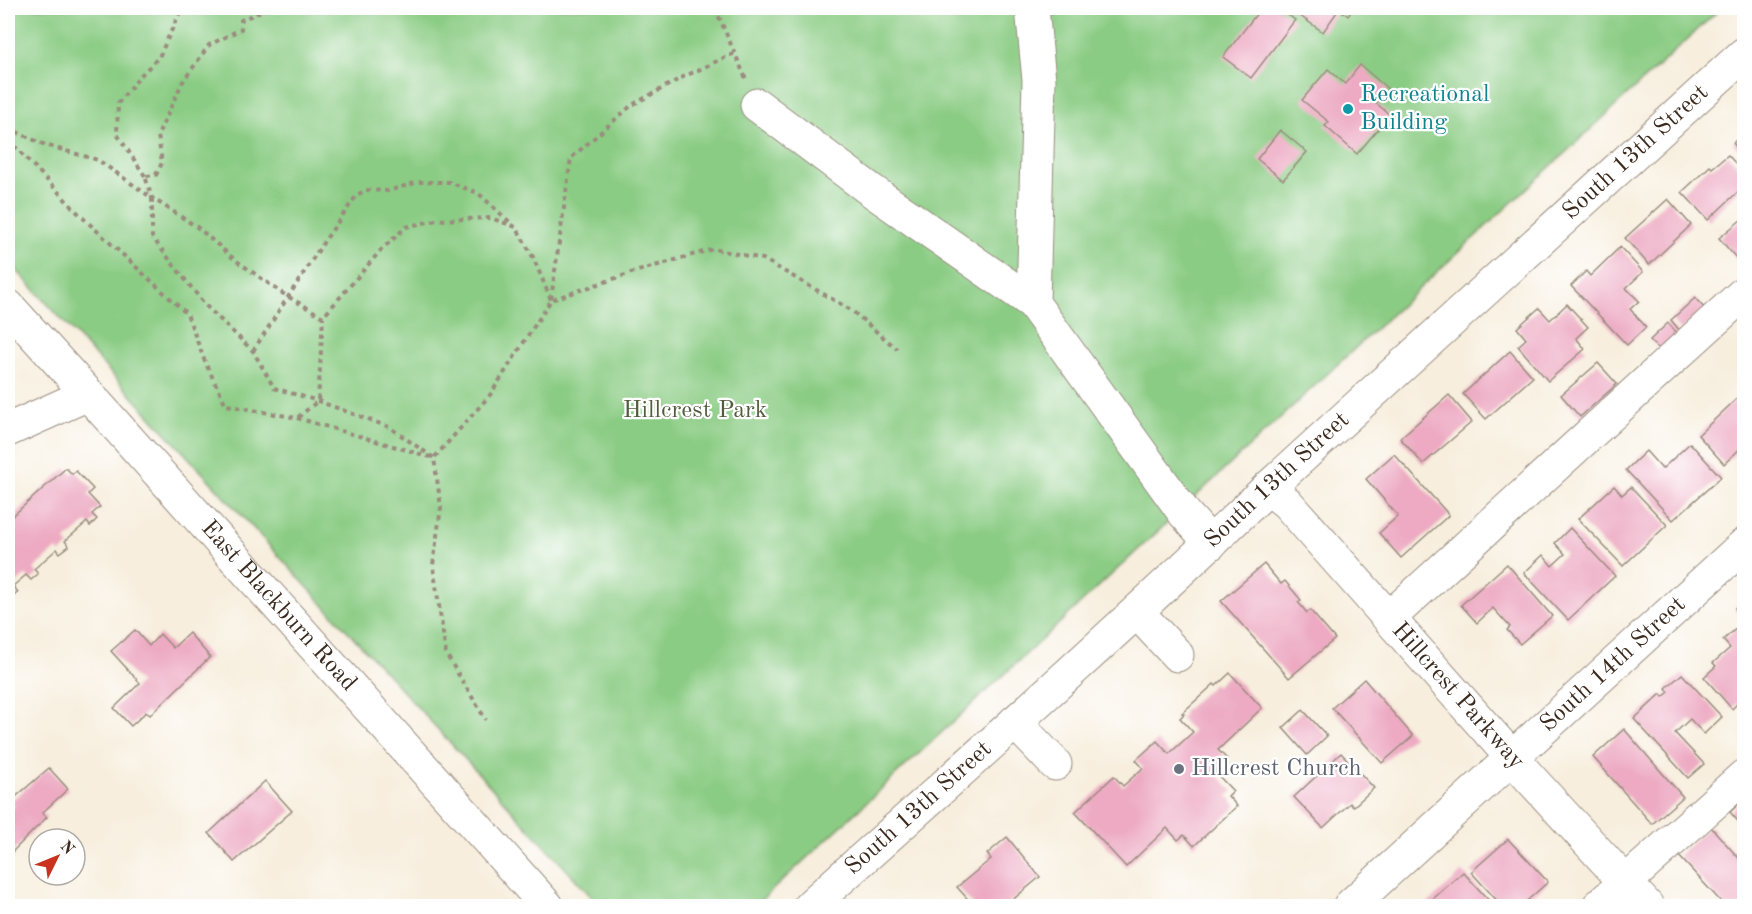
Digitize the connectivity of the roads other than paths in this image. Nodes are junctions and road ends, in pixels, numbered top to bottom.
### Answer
1 (1032, 8) edge
2 (1744, 54) edge
3 (757, 105) road end
4 (1744, 293) edge
5 (1033, 303) junction
6 (8, 306) edge
7 (88, 394) junction
8 (8, 430) edge
9 (1268, 488) junction
10 (1211, 543) junction
11 (1744, 545) edge
12 (1137, 612) junction
13 (1389, 618) junction
14 (1177, 655) dead end
15 (1015, 722) junction
16 (1513, 758) junction
17 (1055, 764) dead end
18 (1744, 776) edge
19 (1636, 895) edge
20 (546, 906) edge
21 (810, 906) edge
22 (1350, 906) edge
23 (1599, 906) edge

1 - 5 street
2 - 9 street, South 13th Street
3 - 5 street
4 - 13 street
5 - 10 street
6 - 7 street, East Blackburn Road
7 - 8 street
7 - 20 street, East Blackburn Road
9 - 10 street, South 13th Street
9 - 13 street, Hillcrest Parkway
10 - 12 street, South 13th Street
11 - 16 street, South 14th Street
12 - 14 street
12 - 15 street, South 13th Street
13 - 16 street, Hillcrest Parkway
15 - 17 street
15 - 21 street, South 13th Street
16 - 19 street, Hillcrest Parkway
16 - 22 street, South 14th Street
18 - 19 street
19 - 23 street

